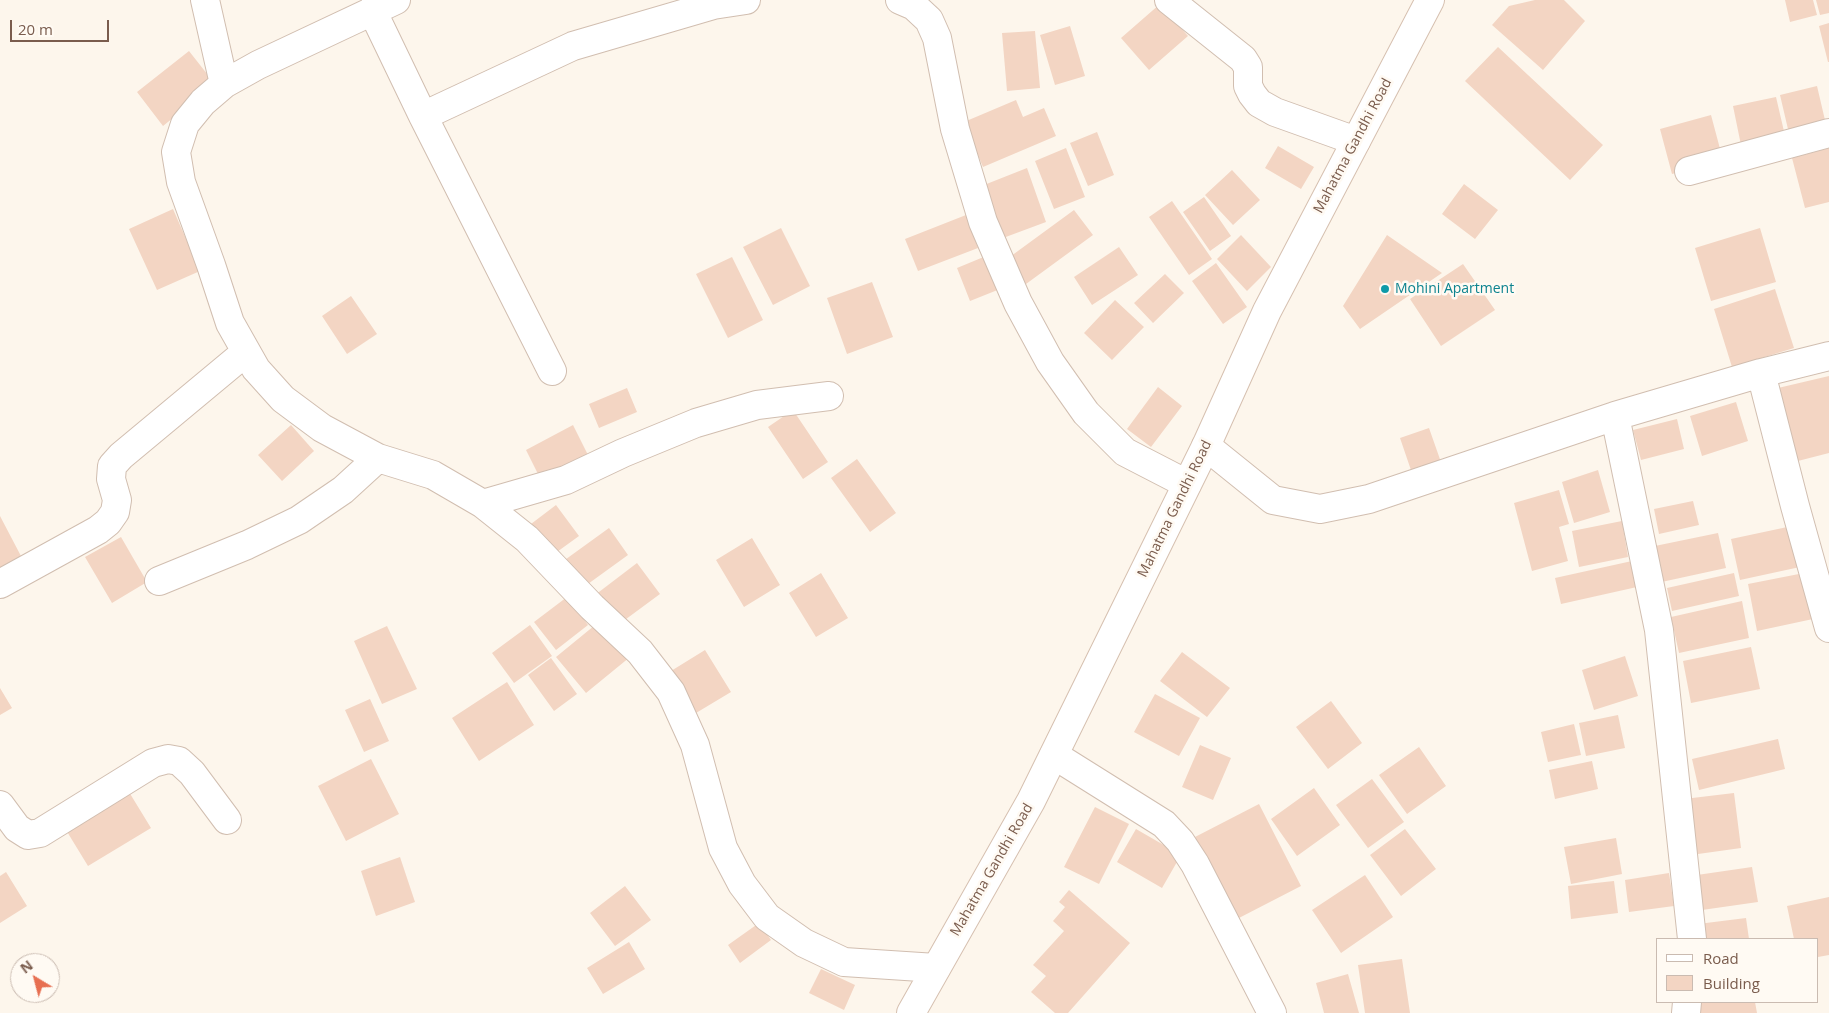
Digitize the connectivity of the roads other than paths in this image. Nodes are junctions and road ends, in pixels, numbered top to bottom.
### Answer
1 (205, 0) edge
2 (746, 0) edge
3 (900, 0) edge
4 (1169, 0) edge
5 (1430, 0) edge
6 (384, 5) edge
7 (224, 84) junction
8 (423, 116) junction
9 (1829, 133) edge
10 (1356, 141) junction
11 (1689, 171) dead end
12 (246, 352) junction
13 (1829, 356) edge
14 (552, 371) dead end
15 (1761, 373) junction
16 (829, 396) dead end
17 (1614, 416) junction
18 (1206, 446) junction
19 (378, 458) junction
20 (1187, 484) junction
21 (483, 504) junction
22 (159, 581) dead end
23 (0, 584) edge
24 (1829, 628) edge
25 (1054, 755) junction
26 (0, 806) edge
27 (227, 820) dead end
28 (8, 833) edge
29 (1692, 938) edge
30 (936, 968) junction
31 (911, 1013) edge
32 (1272, 1013) edge

1 - 7 street
2 - 8 street
3 - 20 street
4 - 10 street
5 - 10 street, Mahatma Gandhi Road
6 - 7 street
6 - 8 street
7 - 12 street
8 - 14 street
9 - 11 street
10 - 18 street, Mahatma Gandhi Road
12 - 19 street
12 - 23 street
13 - 15 street
15 - 17 street
15 - 24 street
16 - 21 street
17 - 18 street
17 - 29 street
18 - 20 street, Mahatma Gandhi Road
19 - 21 street
19 - 22 street
20 - 25 street, Mahatma Gandhi Road
21 - 30 street
25 - 30 street, Mahatma Gandhi Road
25 - 32 street
26 - 28 street
27 - 28 street
30 - 31 street, Mahatma Gandhi Road

